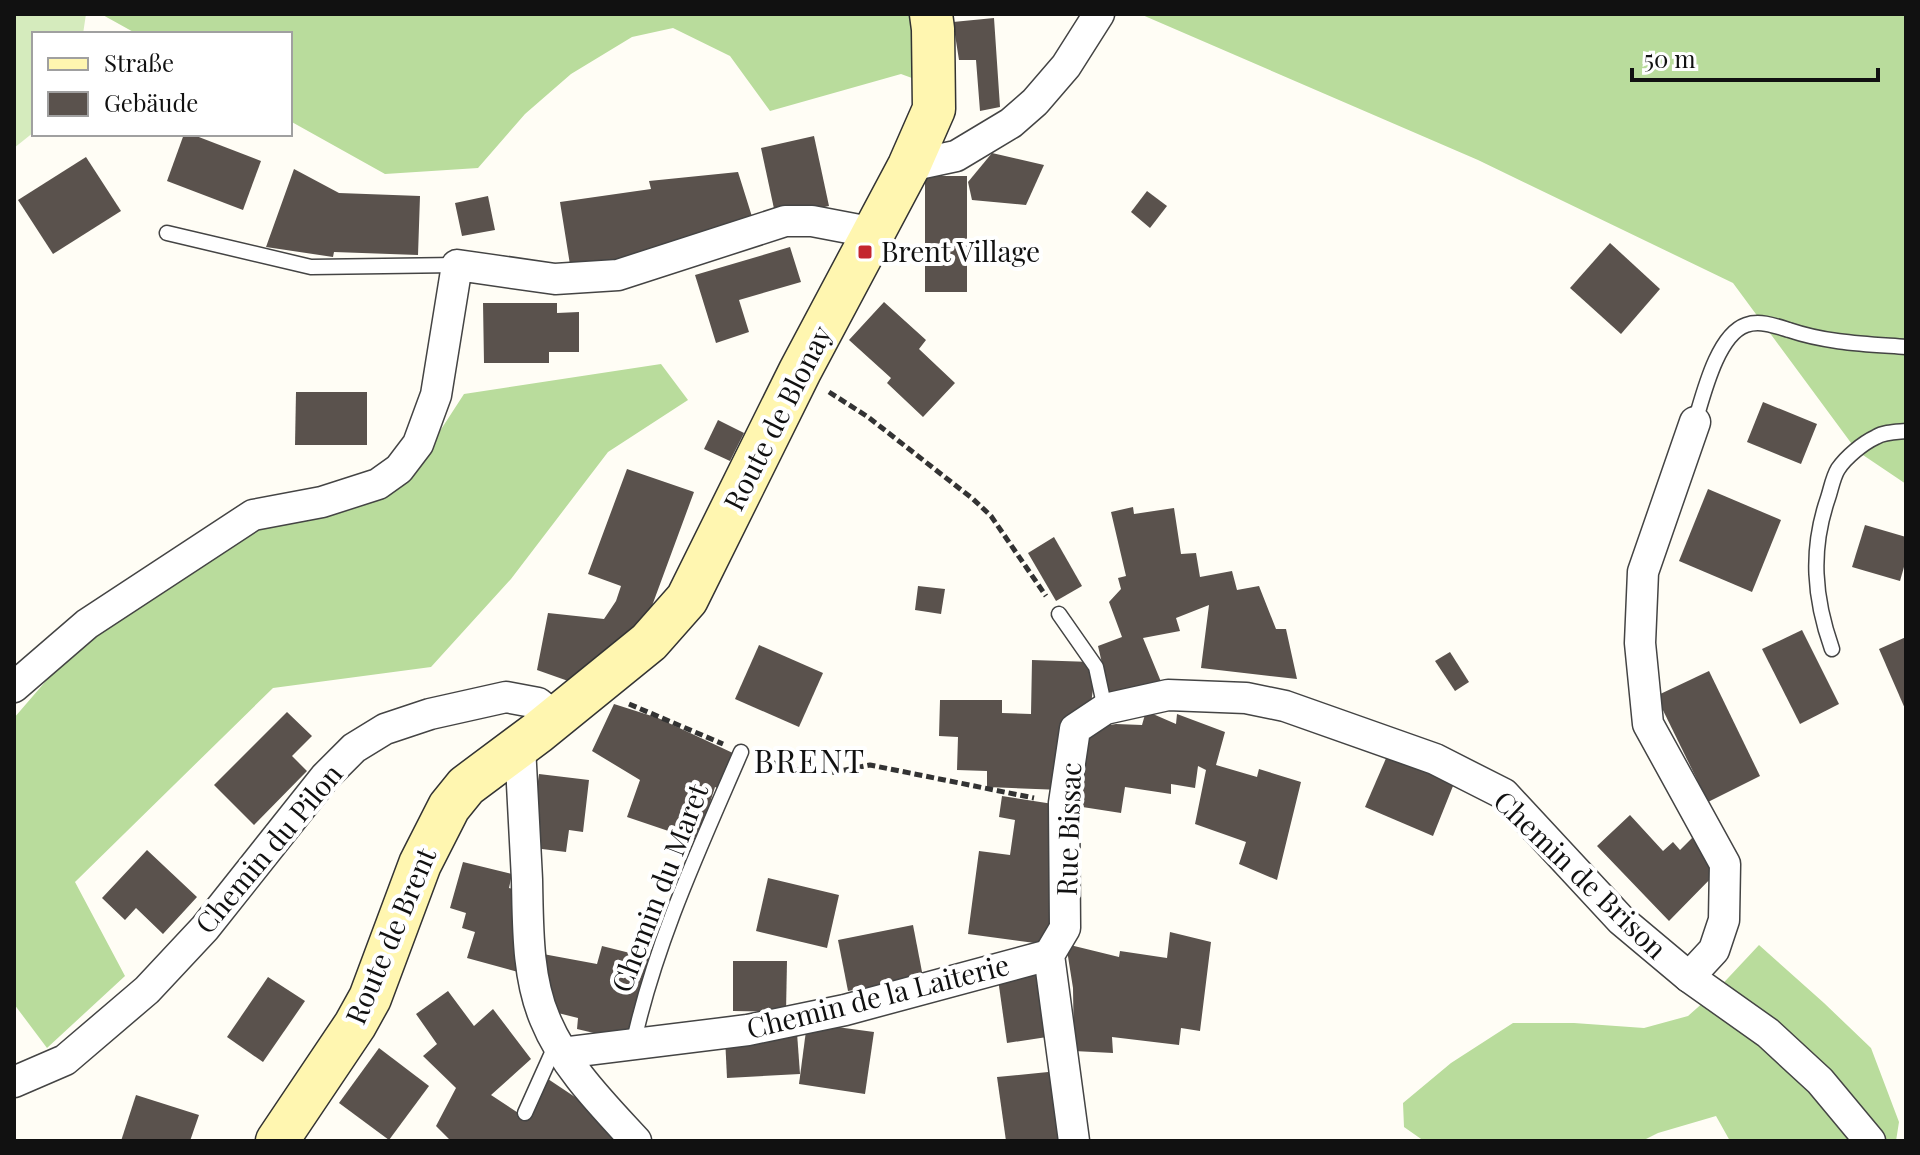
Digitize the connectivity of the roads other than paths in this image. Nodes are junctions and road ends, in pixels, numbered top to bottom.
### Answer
1 (1099, 14) edge
2 (932, 22) edge
3 (909, 166) junction
4 (167, 233) dead end
5 (875, 233) junction
6 (457, 265) junction
7 (1906, 347) edge
8 (1695, 422) joint
9 (1906, 431) edge
10 (1059, 614) road end
11 (1832, 649) dead end
12 (14, 687) edge
13 (1285, 706) joint
14 (1105, 709) junction
15 (557, 718) junction
16 (520, 746) junction
17 (741, 752) road end
18 (1049, 955) junction
19 (1689, 977) junction
20 (633, 1046) junction
21 (559, 1048) junction
22 (14, 1082) edge
23 (525, 1113) dead end
24 (277, 1141) edge
25 (636, 1141) edge
26 (1074, 1141) edge
27 (1870, 1141) edge

1 - 3 street
2 - 3 main road, Route de Blonay
3 - 5 main road, Route de Blonay
4 - 6 lane
5 - 6 street
5 - 15 main road, Route de Blonay
6 - 12 street
7 - 8 lane
8 - 19 street
9 - 11 lane
10 - 14 lane
13 - 14 street, Rue Bissac
13 - 19 street, Chemin de Brison
14 - 18 street, Rue Bissac
15 - 16 main road, Route de Blonay
15 - 22 street, Chemin du Pilon
16 - 21 street
16 - 24 main road, Route de Brent
17 - 20 lane, Chemin du Maret
18 - 20 street, Chemin de la Laiterie
18 - 26 street
19 - 27 street, Chemin de Brison
20 - 21 street, Chemin de la Laiterie
21 - 23 lane
21 - 25 street

